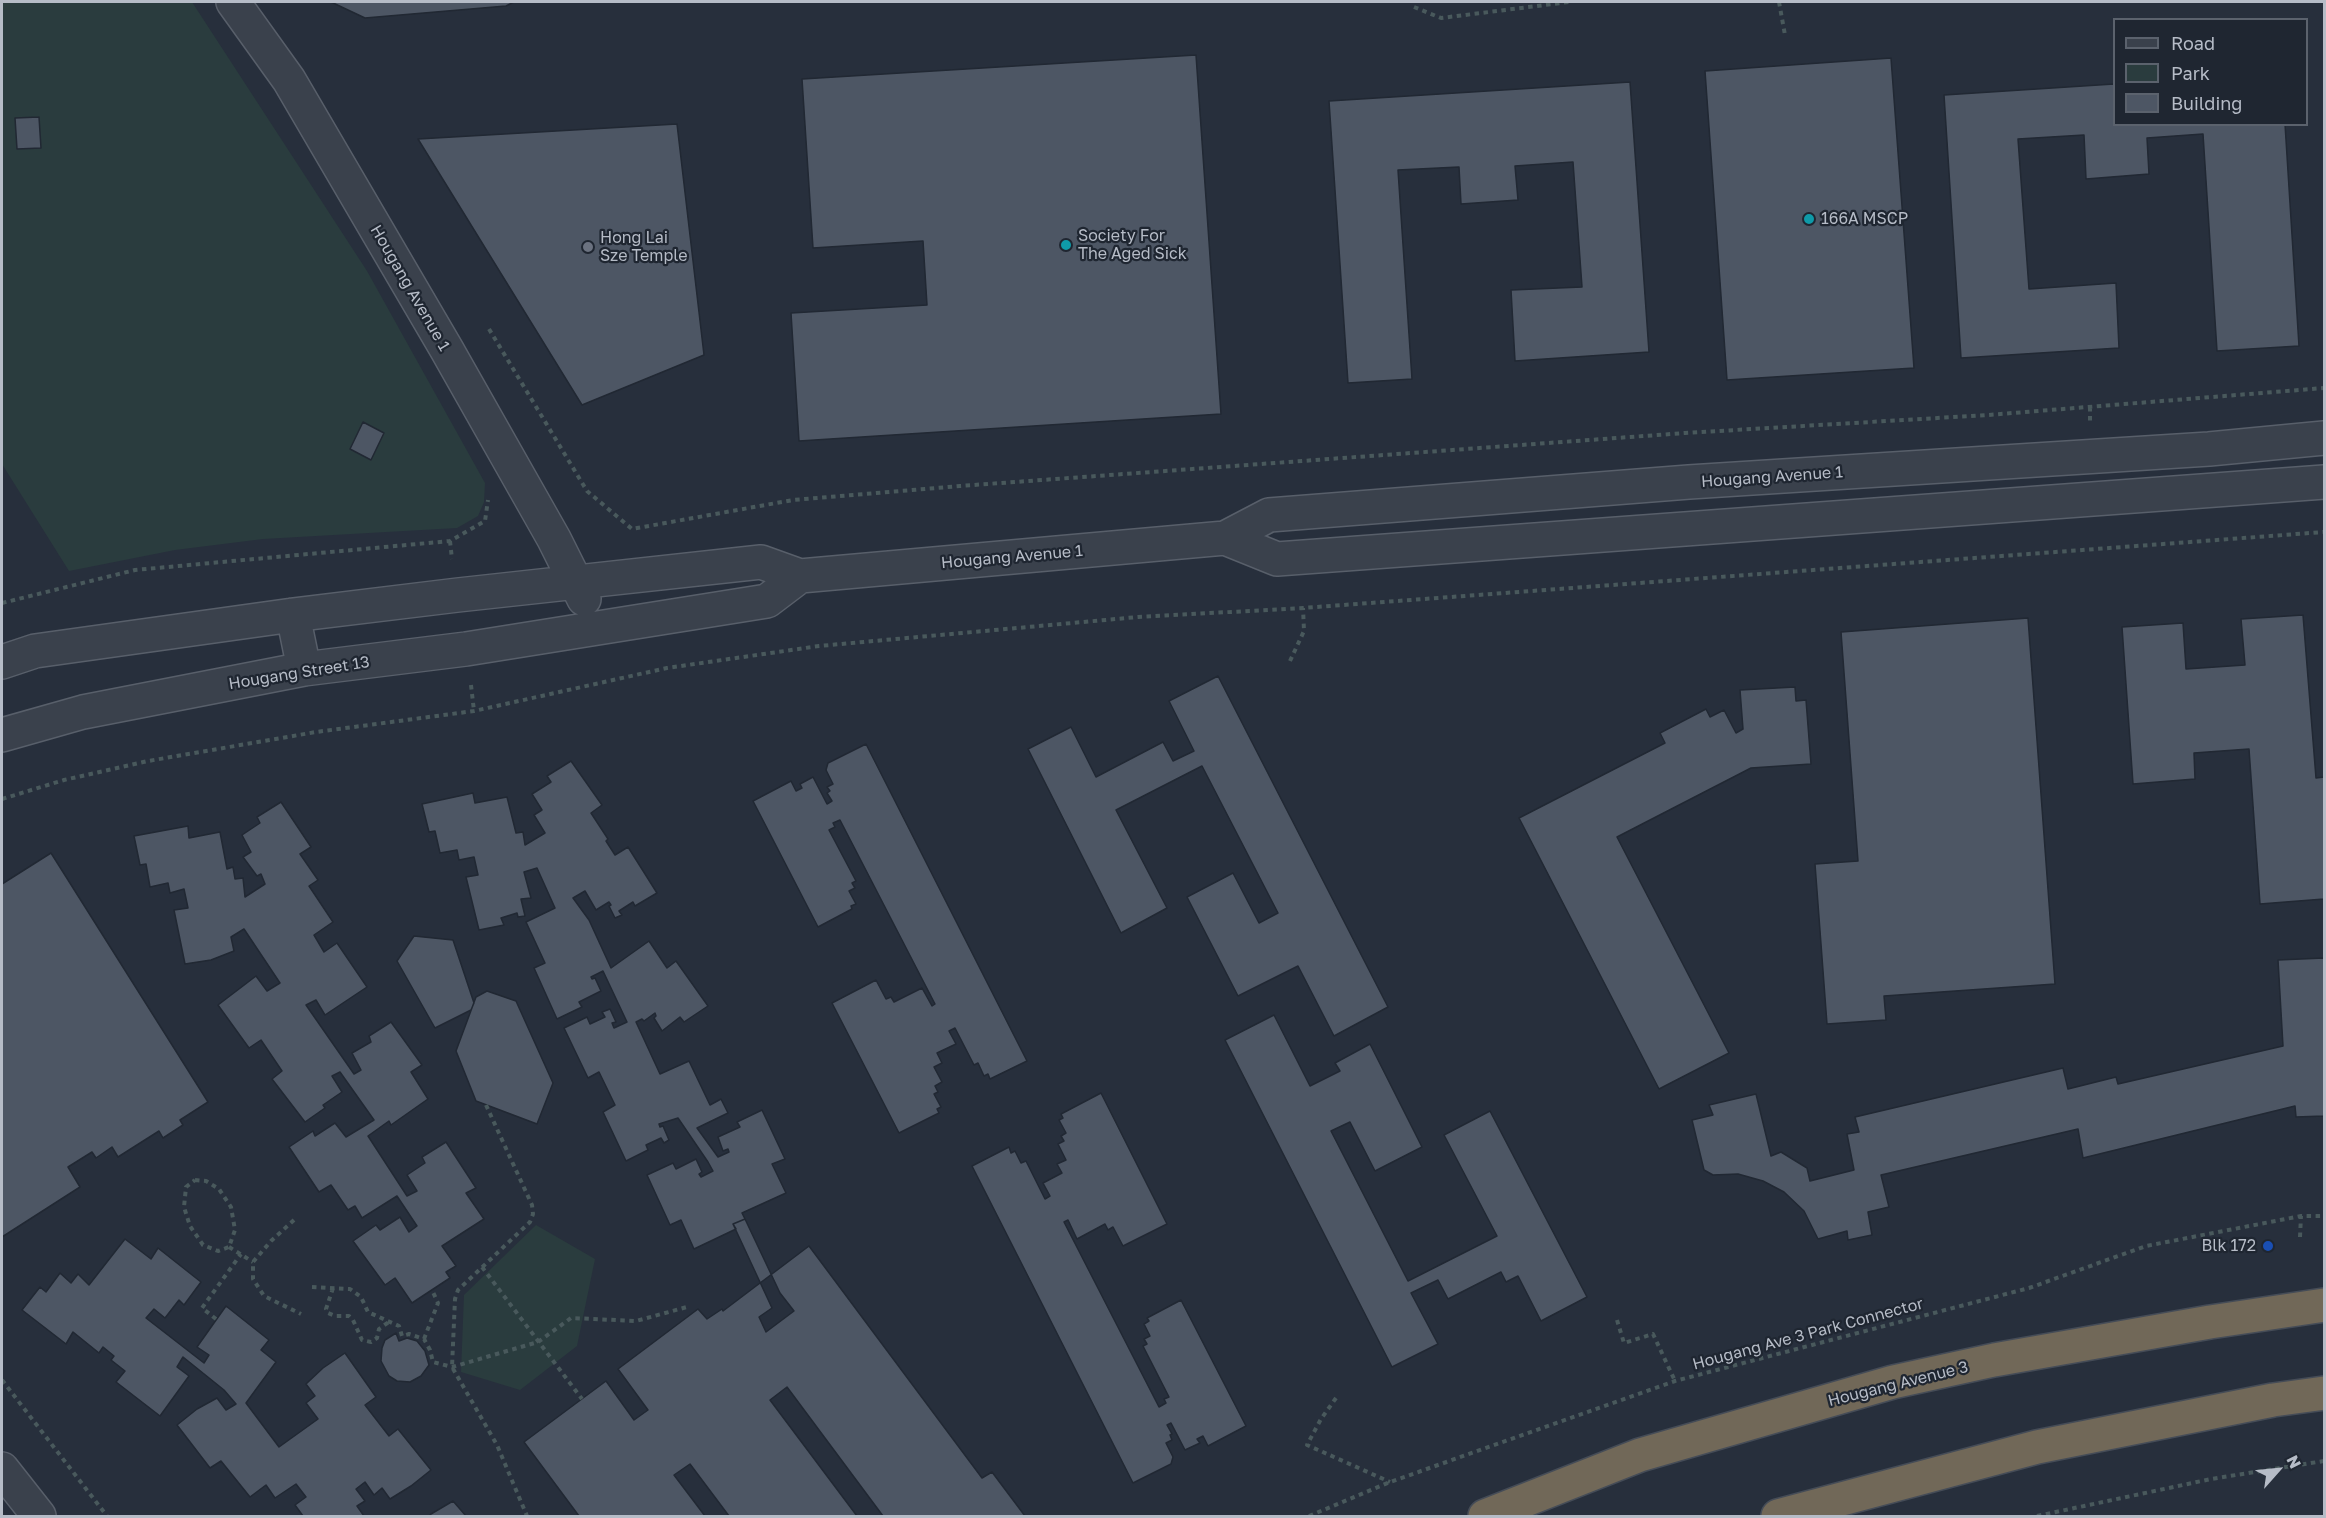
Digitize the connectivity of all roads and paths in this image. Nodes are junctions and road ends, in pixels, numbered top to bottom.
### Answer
1 (233, 2) edge
2 (1569, 2) edge
3 (1779, 2) edge
4 (1414, 7) dead end
5 (1785, 35) dead end
6 (489, 329) dead end
7 (2325, 388) edge
8 (2325, 438) edge
9 (2325, 482) edge
10 (485, 521) dead end
11 (2325, 532) edge
12 (1225, 538) junction
13 (800, 576) junction
14 (575, 582) junction
15 (2, 603) edge
16 (1303, 608) junction
17 (293, 615) junction
18 (599, 627) junction
19 (1290, 661) dead end
20 (2, 662) edge
21 (304, 669) junction
22 (2, 735) edge
23 (2, 799) edge
24 (486, 1105) dead end
25 (2301, 1216) junction
26 (2325, 1216) edge
27 (294, 1220) dead end
28 (2300, 1237) dead end
29 (230, 1247) junction
30 (241, 1254) junction
31 (253, 1262) junction
32 (482, 1267) junction
33 (312, 1287) dead end
34 (333, 1288) junction
35 (432, 1290) dead end
36 (2325, 1305) edge
37 (687, 1307) dead end
38 (301, 1314) dead end
39 (216, 1319) dead end
40 (391, 1320) junction
41 (1617, 1320) dead end
42 (424, 1339) junction
43 (538, 1342) junction
44 (452, 1367) junction
45 (2, 1380) edge
46 (1675, 1382) junction
47 (2325, 1393) edge
48 (1336, 1398) dead end
49 (582, 1400) dead end
50 (2325, 1461) edge
51 (2, 1469) edge
52 (1390, 1482) junction
53 (39, 1516) edge
54 (107, 1516) edge
55 (527, 1516) edge
56 (1309, 1516) edge
57 (1485, 1516) edge
58 (1778, 1516) edge
59 (2037, 1516) edge

1 - 14 street, Hougang Avenue 1
2 - 4 path
3 - 5 path
6 - 7 path
8 - 12 street, Hougang Avenue 1
9 - 12 street, Hougang Avenue 1
10 - 15 path
11 - 16 path
12 - 13 street, Hougang Avenue 1
13 - 14 street, Hougang Avenue 1
13 - 18 street
14 - 17 street
14 - 18 street, Hougang Avenue 1
16 - 19 path
16 - 23 path
17 - 20 street
17 - 21 street
18 - 21 street, Hougang Street 13
21 - 22 street, Hougang Street 13
24 - 32 path
25 - 26 path, Hougang Ave 3 Park Connector
25 - 28 path
25 - 46 path, Hougang Ave 3 Park Connector
27 - 31 path
29 - 29 path
29 - 30 path
30 - 31 path
30 - 39 path
31 - 38 path
32 - 43 path
32 - 44 path
33 - 34 path
34 - 40 path
34 - 40 path
35 - 42 path
36 - 57 highway, Hougang Avenue 3
37 - 43 path
40 - 42 path
41 - 46 path
42 - 44 path
43 - 44 path
43 - 49 path
44 - 55 path
45 - 54 path
46 - 52 path, Hougang Ave 3 Park Connector
47 - 58 highway
48 - 52 path
50 - 59 path
51 - 53 street
52 - 56 path, Hougang Ave 3 Park Connector

